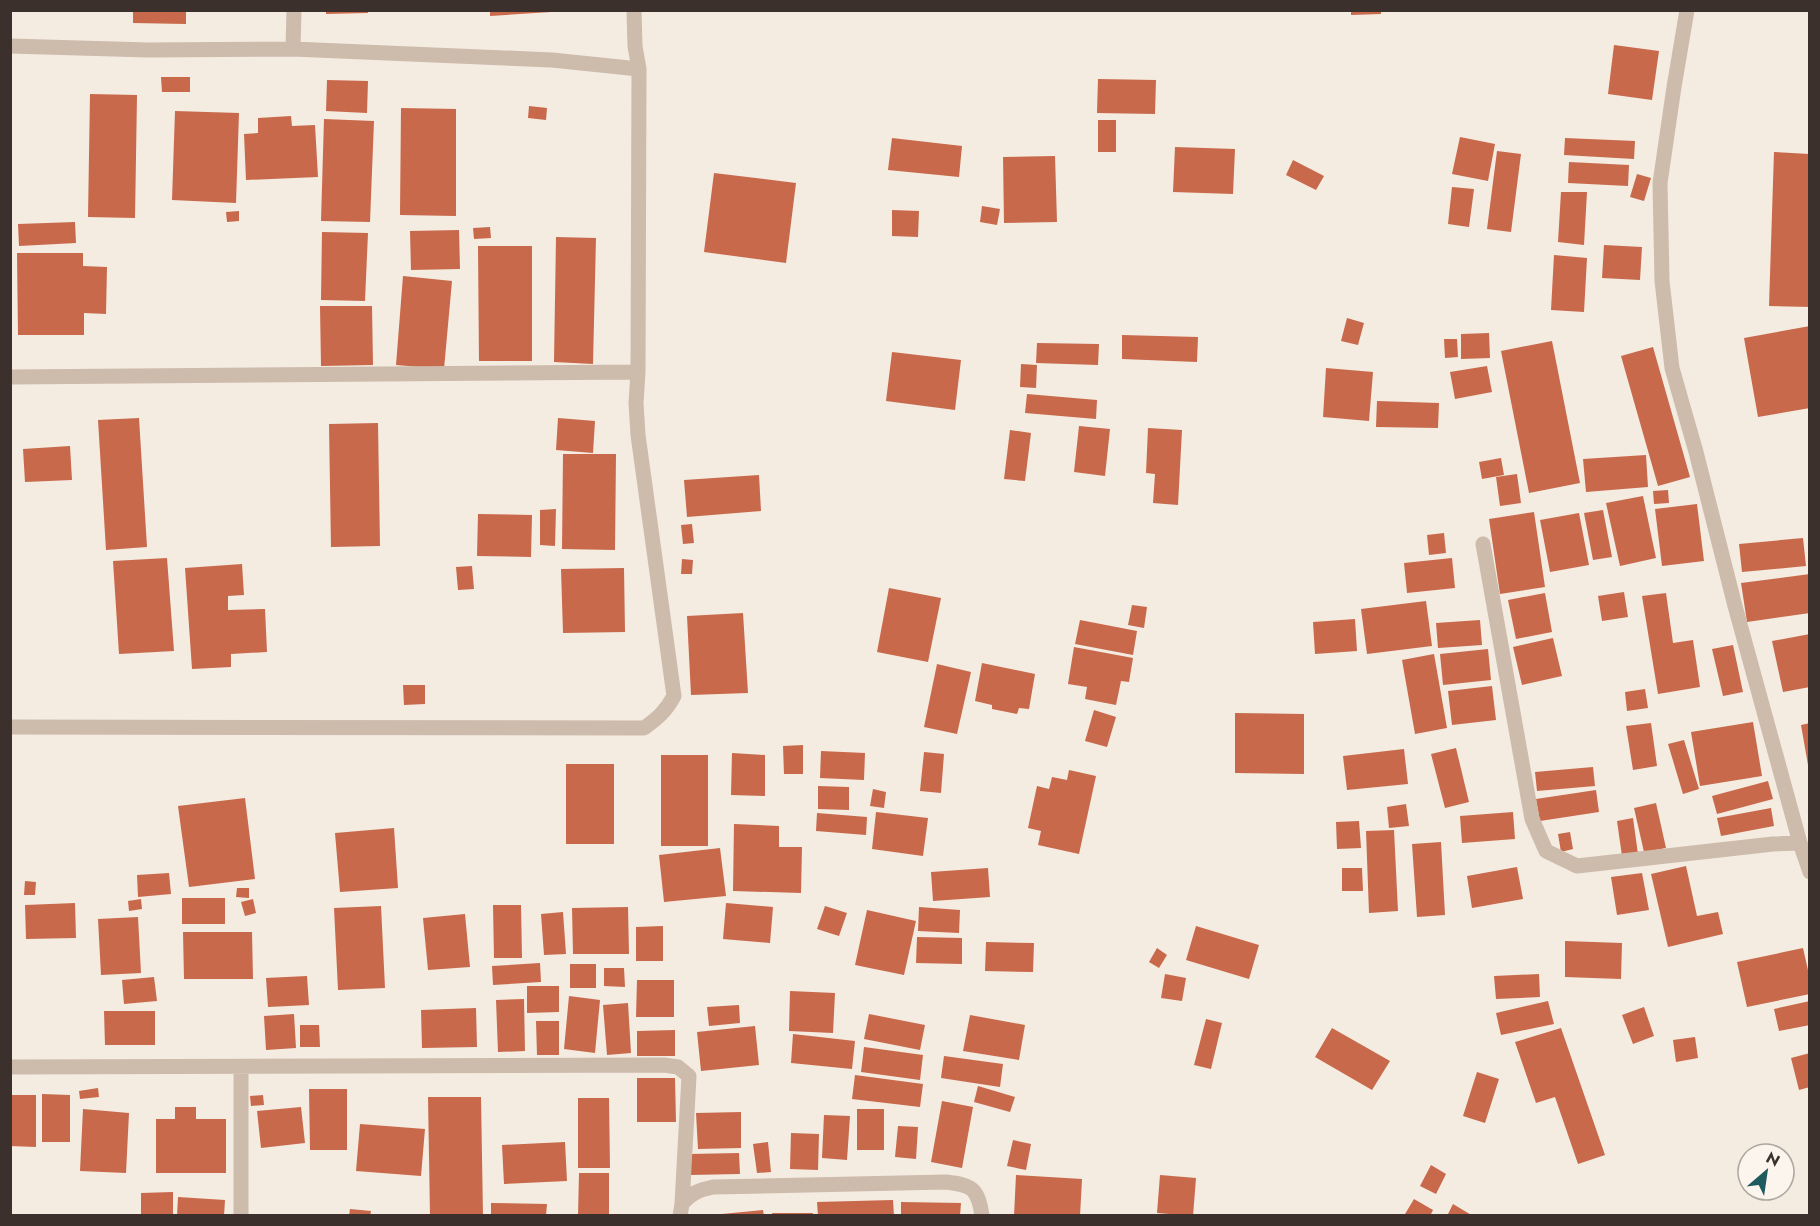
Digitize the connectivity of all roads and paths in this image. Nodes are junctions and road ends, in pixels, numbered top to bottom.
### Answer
1 (294, 10) edge
2 (634, 10) edge
3 (1688, 10) edge
4 (10, 46) edge
5 (293, 49) junction
6 (639, 69) junction
7 (638, 372) junction
8 (10, 377) edge
9 (1483, 544) dead end
10 (10, 727) edge
11 (1800, 843) junction
12 (1809, 872) edge
13 (10, 1067) edge
14 (240, 1067) junction
15 (681, 1210) edge
16 (241, 1215) edge
17 (982, 1215) edge

1 - 5 street
2 - 6 street
3 - 11 street
4 - 5 street
5 - 6 street
6 - 7 street
7 - 8 street
7 - 10 street
9 - 11 street
11 - 12 street
13 - 14 street
14 - 15 street
14 - 16 street
15 - 17 street

